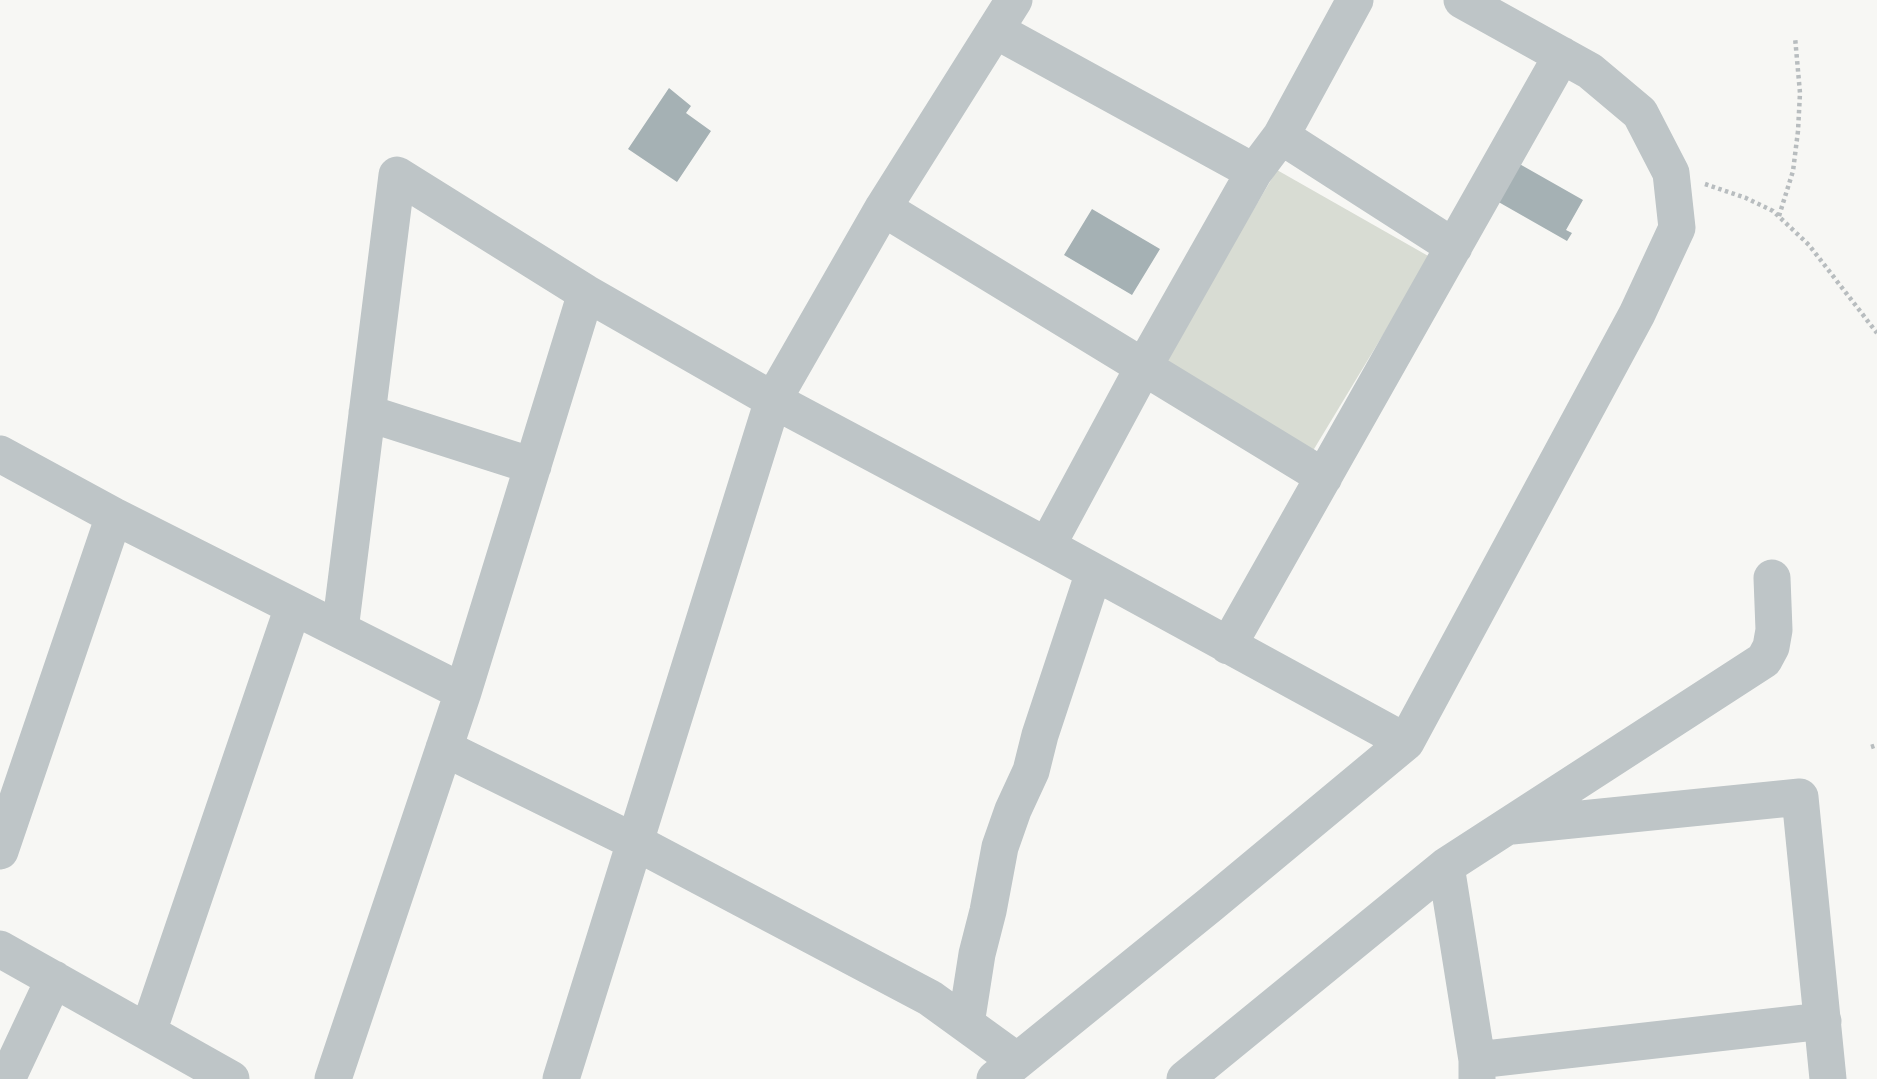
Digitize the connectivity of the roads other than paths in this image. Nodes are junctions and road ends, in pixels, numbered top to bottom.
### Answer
1 (1355, 0) edge
2 (1462, 0) edge
3 (1004, 15) edge
4 (1562, 55) junction
5 (1281, 136) junction
6 (1254, 172) junction
7 (883, 208) junction
8 (1454, 247) junction
9 (586, 293) junction
10 (1143, 368) junction
11 (773, 400) junction
12 (367, 413) junction
13 (0, 453) edge
14 (533, 466) junction
15 (1324, 477) junction
16 (114, 516) junction
17 (1047, 546) junction
18 (1094, 572) junction
19 (1772, 578) dead end
20 (293, 607) junction
21 (340, 630) junction
22 (1228, 646) junction
23 (463, 692) junction
24 (1406, 742) junction
25 (444, 748) junction
26 (1504, 827) junction
27 (633, 841) junction
28 (0, 850) edge
29 (1446, 866) junction
30 (0, 949) edge
31 (54, 979) junction
32 (1823, 1021) junction
33 (966, 1024) junction
34 (148, 1032) junction
35 (1006, 1070) edge
36 (1477, 1070) edge
37 (7, 1079) edge
38 (231, 1079) edge
39 (333, 1079) edge
40 (561, 1079) edge
41 (1185, 1079) edge
42 (1828, 1079) edge

1 - 5 street
2 - 4 street
3 - 6 street
3 - 7 street
4 - 8 street
4 - 24 street
5 - 6 street
5 - 8 street
6 - 10 street
7 - 10 street
7 - 11 street
8 - 15 street
9 - 11 street
9 - 12 street
9 - 14 street
10 - 15 street
10 - 17 street
11 - 17 street
11 - 27 street
12 - 14 street
12 - 21 street
13 - 16 street
14 - 23 street
15 - 22 street
16 - 20 street
16 - 28 street
17 - 18 street
18 - 22 street
18 - 33 street
19 - 26 street
20 - 21 street
20 - 34 street
21 - 23 street
22 - 24 street
23 - 25 street
24 - 35 street
25 - 27 street
25 - 39 street
26 - 29 street
26 - 32 street
27 - 33 street
27 - 40 street
29 - 36 street
29 - 41 street
30 - 31 street
31 - 34 street
31 - 37 street
32 - 36 street
32 - 42 street
33 - 35 street
34 - 38 street

